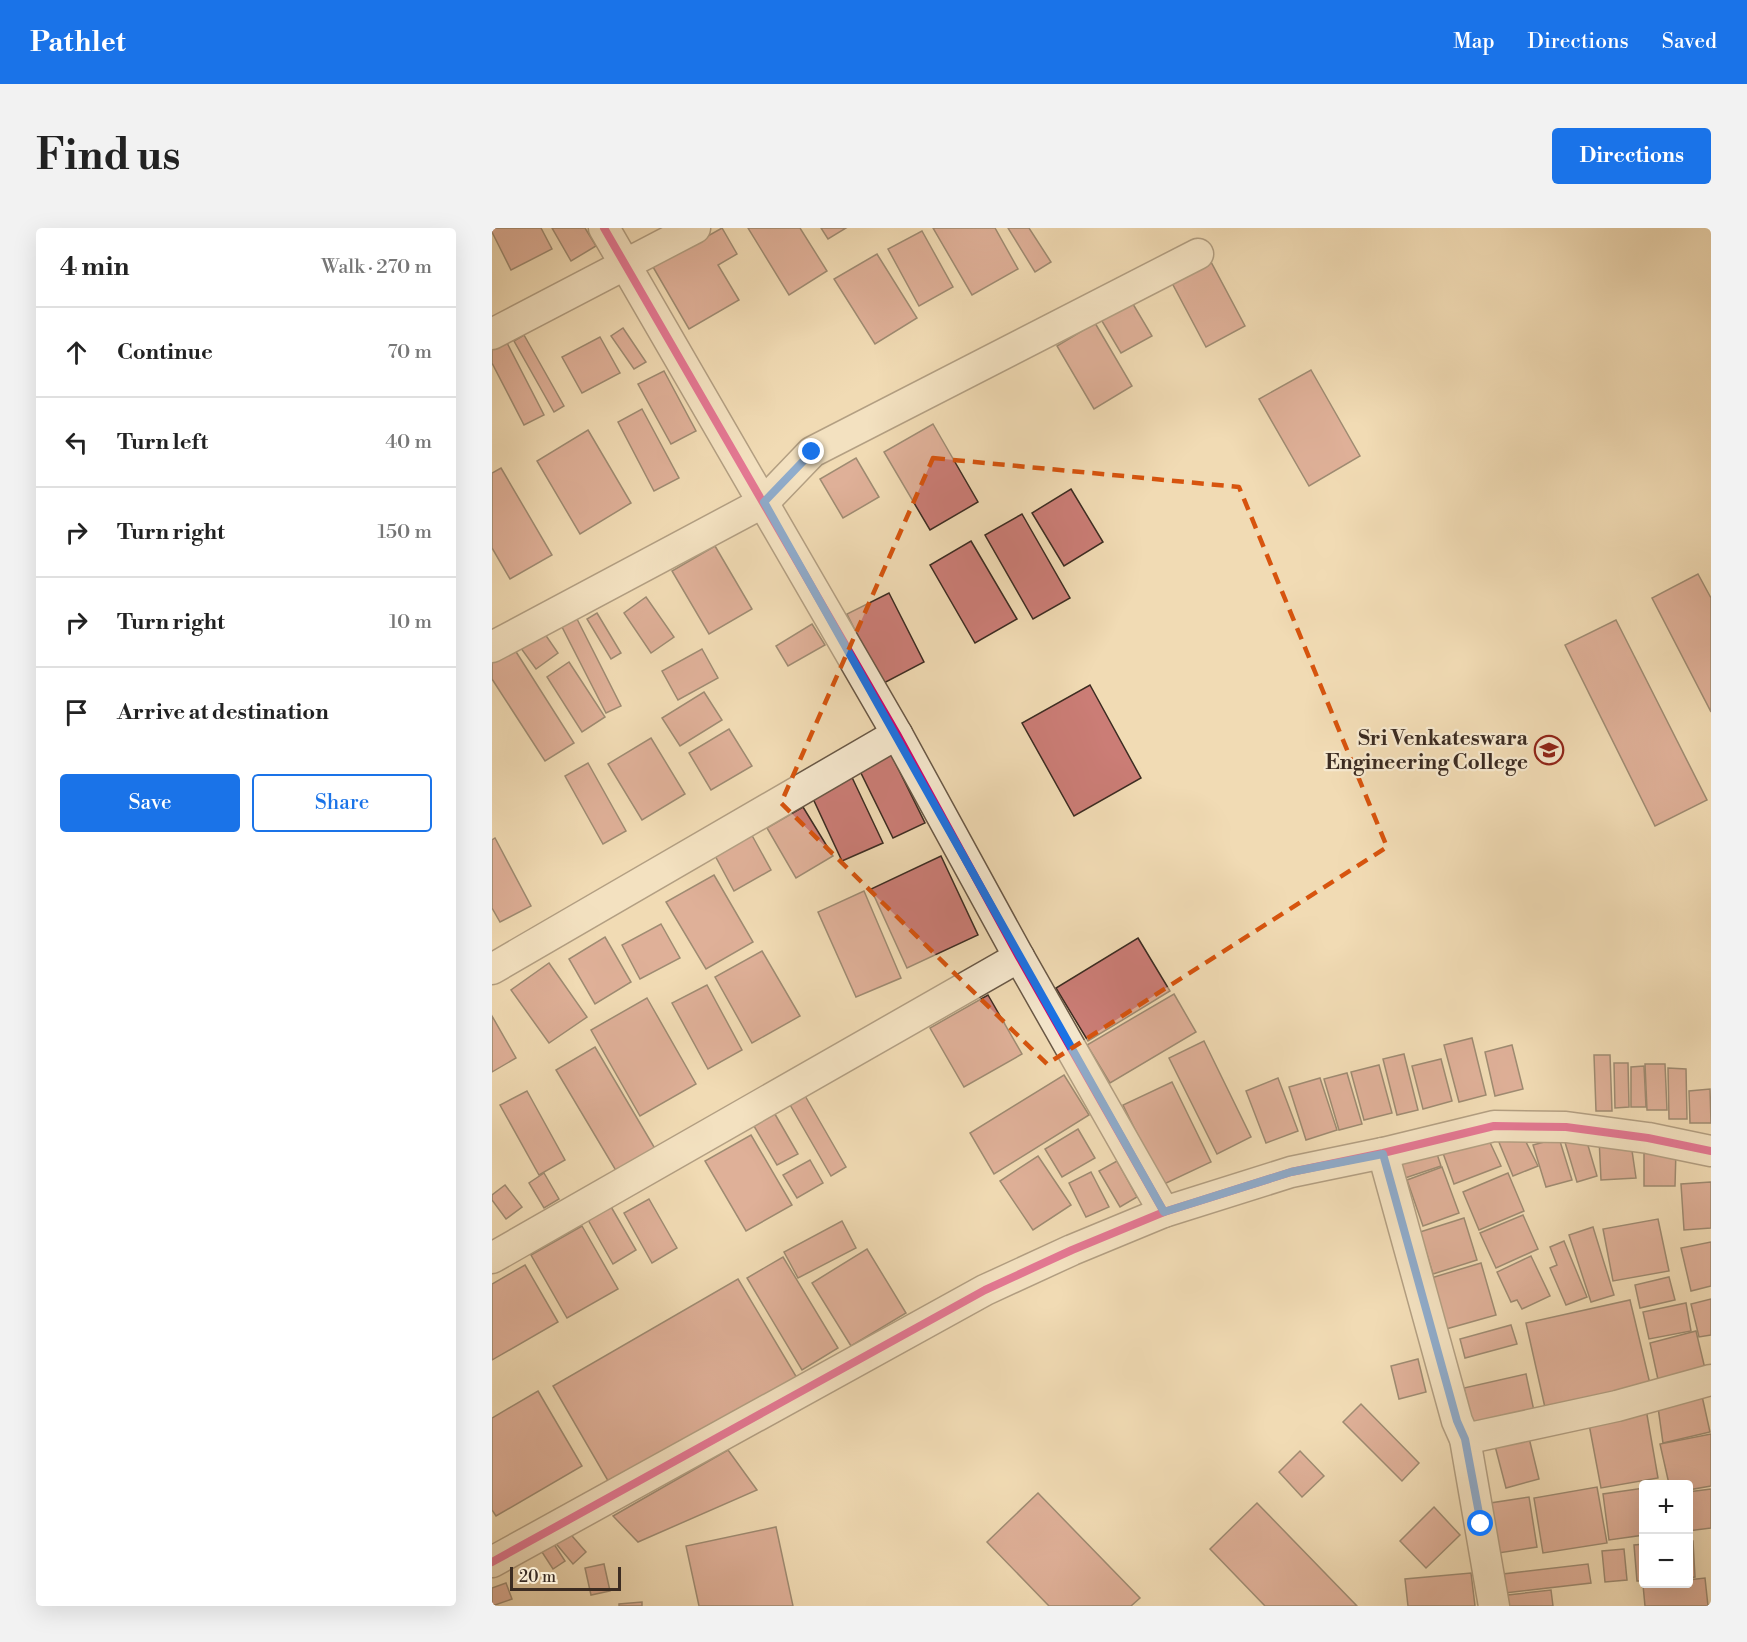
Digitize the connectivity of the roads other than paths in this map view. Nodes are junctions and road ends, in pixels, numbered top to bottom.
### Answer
1 (604, 228) edge
2 (695, 228) edge
3 (1198, 254) dead end
4 (625, 265) junction
5 (492, 334) edge
6 (764, 502) junction
7 (492, 647) edge
8 (897, 734) junction
9 (1019, 957) junction
10 (492, 969) edge
11 (1711, 1151) edge
12 (1383, 1154) junction
13 (1164, 1212) junction
14 (492, 1258) edge
15 (1711, 1380) edge
16 (1465, 1439) junction
17 (492, 1562) edge
18 (1494, 1606) edge

1 - 4 street
2 - 4 street
3 - 6 street
4 - 5 street
4 - 6 street
6 - 7 street
6 - 8 street
8 - 9 street
8 - 10 street
9 - 13 street
9 - 14 street
11 - 12 street
12 - 13 street
12 - 16 street
13 - 17 street
15 - 16 street
16 - 18 street

